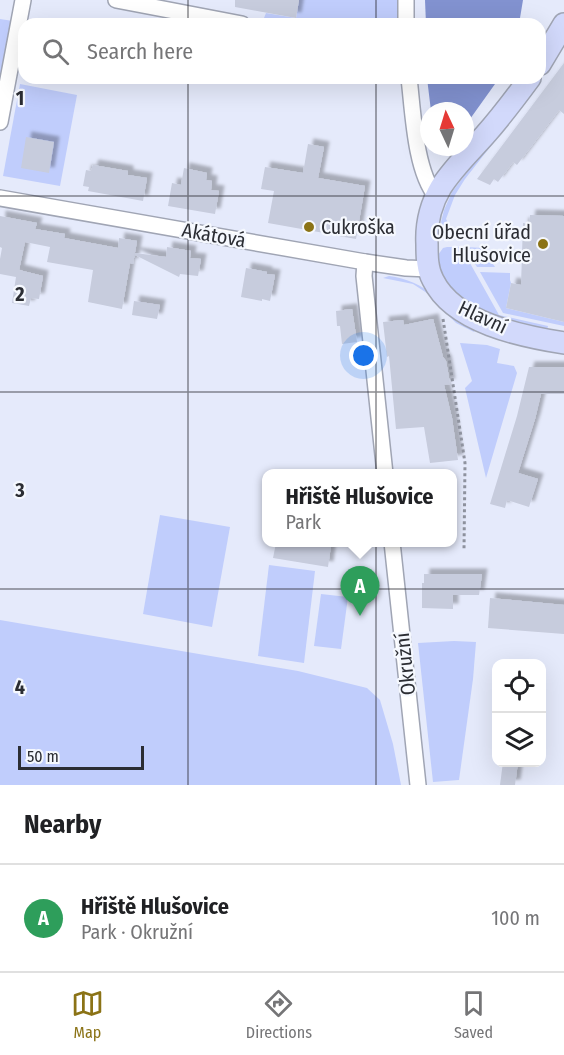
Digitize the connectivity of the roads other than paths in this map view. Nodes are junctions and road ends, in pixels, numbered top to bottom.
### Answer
1 (23, 0) edge
2 (116, 0) edge
3 (406, 0) edge
4 (20, 18) edge
5 (210, 18) edge
6 (406, 18) edge
7 (564, 24) edge
8 (18, 27) edge
9 (546, 54) edge
10 (410, 84) edge
11 (525, 84) edge
12 (0, 123) edge
13 (436, 196) junction
14 (0, 198) edge
15 (365, 262) junction
16 (429, 269) junction
17 (564, 343) edge
18 (384, 469) edge
19 (392, 547) edge
20 (418, 785) edge

1 - 4 street
2 - 5 street
3 - 6 street
7 - 9 street
8 - 12 street
10 - 13 street
11 - 13 street, Hlavní
13 - 16 street, Hlavní
14 - 15 street, Akátová
15 - 16 street, Akátová
15 - 18 street
16 - 17 street, Hlavní
19 - 20 street, Okružní

